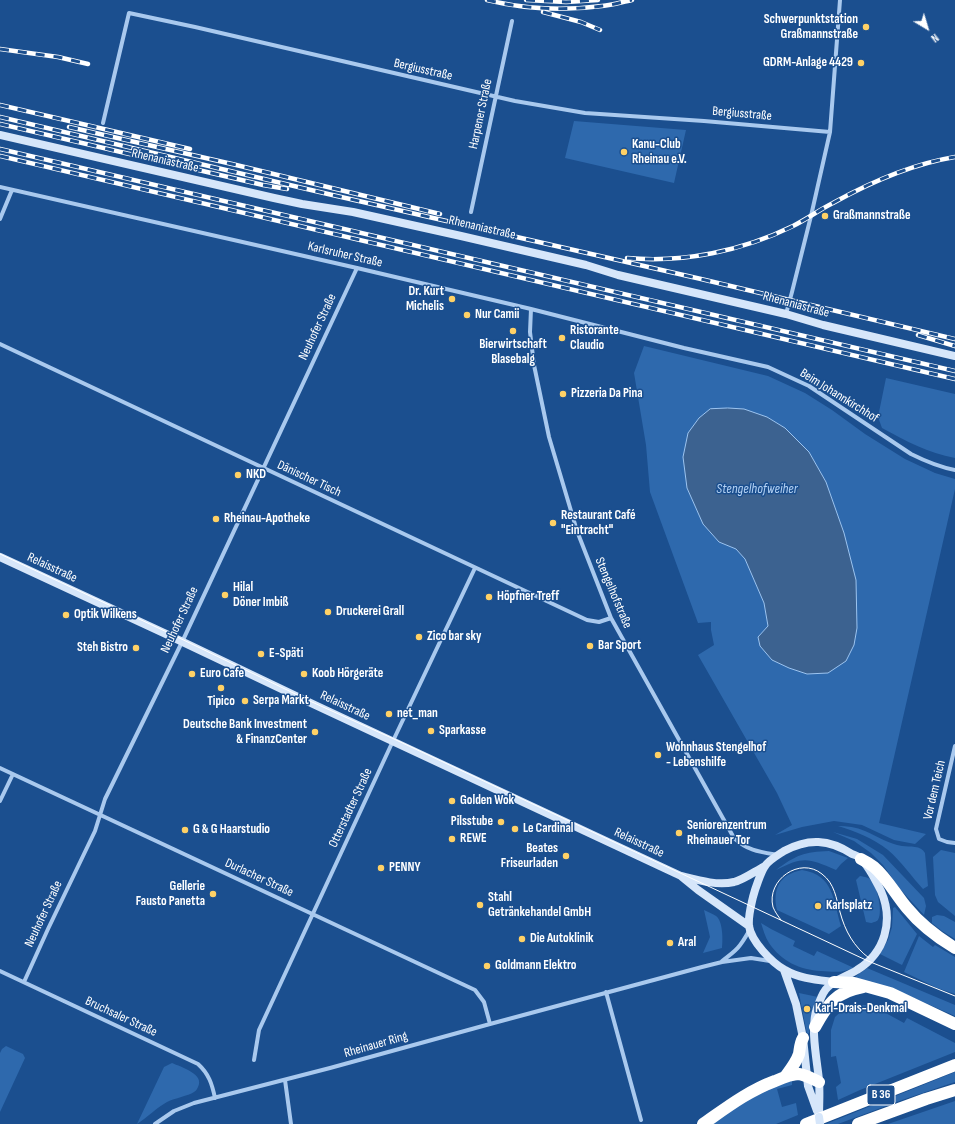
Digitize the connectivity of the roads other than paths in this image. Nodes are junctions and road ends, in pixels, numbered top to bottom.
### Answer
1 (840, 0) edge
2 (512, 21) dead end
3 (495, 96) junction
4 (103, 123) dead end
5 (830, 132) junction
6 (0, 135) edge
7 (0, 187) edge
8 (12, 190) junction
9 (471, 212) dead end
10 (0, 219) edge
11 (357, 268) junction
12 (531, 309) junction
13 (786, 314) junction
14 (0, 344) edge
15 (684, 348) joint
16 (955, 356) edge
17 (262, 468) junction
18 (955, 470) edge
19 (0, 557) edge
20 (475, 568) junction
21 (611, 618) junction
22 (181, 642) junction
23 (393, 741) junction
24 (955, 746) edge
25 (0, 768) edge
26 (13, 774) junction
27 (0, 800) edge
28 (100, 815) junction
29 (955, 843) edge
30 (778, 855) junction
31 (861, 859) junction
32 (765, 866) junction
33 (681, 876) junction
34 (313, 914) junction
35 (750, 928) junction
36 (955, 948) edge
37 (773, 961) junction
38 (722, 962) junction
39 (784, 970) junction
40 (0, 971) edge
41 (24, 982) junction
42 (834, 982) junction
43 (866, 986) junction
44 (606, 992) junction
45 (490, 1024) junction
46 (955, 1024) edge
47 (815, 1027) junction
48 (803, 1038) junction
49 (254, 1060) dead end
50 (955, 1065) edge
51 (785, 1077) junction
52 (285, 1080) junction
53 (811, 1082) junction
54 (955, 1090) edge
55 (215, 1098) junction
56 (641, 1120) dead end
57 (820, 1120) edge
58 (155, 1124) edge
59 (291, 1124) edge
60 (703, 1124) edge
61 (806, 1124) edge
62 (858, 1124) edge

1 - 5 street
2 - 3 street, Harpener Straße
3 - 4 street, Bergiusstraße
3 - 5 street, Bergiusstraße
3 - 9 street, Harpener Straße
5 - 13 street
6 - 13 main road, Rhenaniastraße
7 - 8 street, Karlsruher Straße
8 - 10 street
8 - 11 street, Karlsruher Straße
11 - 12 street, Karlsruher Straße
11 - 17 street, Neuhofer Straße
12 - 15 street, Karlsruher Straße
12 - 21 street, Stengelhofstraße
13 - 16 main road, Rhenaniastraße
14 - 17 street, Dänischer Tisch
15 - 18 street, Beim Johannkirchhof
17 - 20 street, Dänischer Tisch
17 - 22 street, Neuhofer Straße
19 - 22 main road, Relaisstraße
20 - 21 street, Dänischer Tisch
20 - 23 street, Otterstadter Straße
21 - 30 street, Stengelhofstraße
22 - 23 main road, Relaisstraße
22 - 28 street, Neuhofer Straße
23 - 33 main road, Relaisstraße
23 - 34 street, Otterstadter Straße
24 - 29 street, Vor dem Teich
25 - 26 street, Durlacher Straße
26 - 27 street
26 - 28 street, Durlacher Straße
28 - 34 street, Durlacher Straße
28 - 41 street, Neuhofer Straße
30 - 31 main road
30 - 32 main road
31 - 36 highway
31 - 42 main road
32 - 33 main road, Relaisstraße
32 - 35 main road
33 - 35 main road, Relaisstraße
34 - 45 street, Durlacher Straße
34 - 49 street, Otterstadter Straße
35 - 37 main road
35 - 38 street, Rheinauer Ring
37 - 38 street, Rheinauer Ring
37 - 39 main road
38 - 44 street, Rheinauer Ring
39 - 42 main road
39 - 48 main road
40 - 41 street, Bruchsaler Straße
41 - 55 street, Bruchsaler Straße
42 - 43 highway
42 - 47 main road
43 - 46 highway
43 - 47 highway
44 - 45 street, Rheinauer Ring
44 - 56 street
45 - 52 street, Rheinauer Ring
47 - 53 main road
48 - 51 highway
48 - 53 main road
50 - 61 highway, B 36
51 - 53 highway
51 - 60 highway
52 - 55 street, Rheinauer Ring
52 - 59 street
53 - 57 main road
53 - 57 main road
54 - 62 highway, B 36
55 - 58 street, Rheinauer Ring

